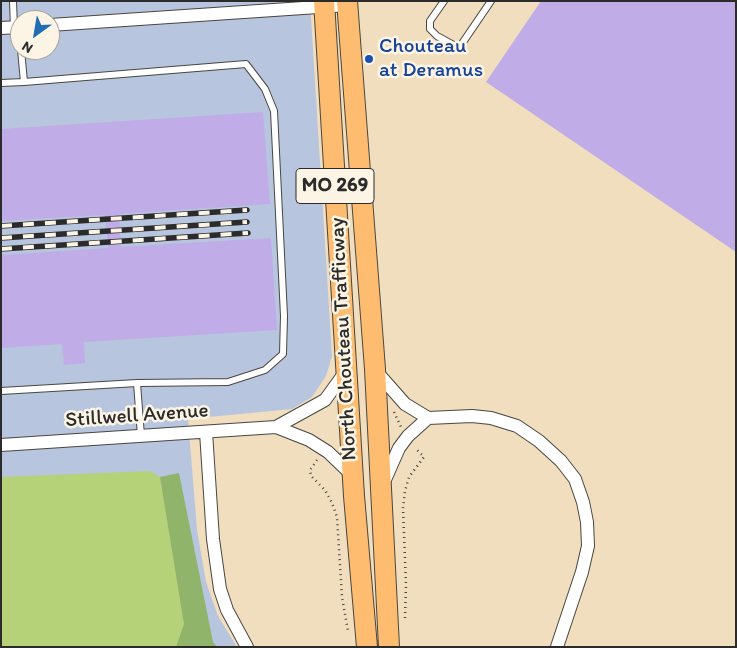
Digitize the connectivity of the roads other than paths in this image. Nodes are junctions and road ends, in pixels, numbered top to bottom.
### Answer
1 (444, 1) edge
2 (491, 1) edge
3 (348, 3) edge
4 (324, 4) edge
5 (60, 24) edge
6 (22, 60) edge
7 (24, 82) junction
8 (1, 84) edge
9 (375, 370) junction
10 (346, 371) junction
11 (137, 383) junction
12 (1, 391) edge
13 (428, 418) junction
14 (276, 428) junction
15 (206, 432) junction
16 (140, 436) junction
17 (1, 445) edge
18 (353, 476) junction
19 (380, 491) junction
20 (247, 647) edge
21 (366, 647) edge
22 (389, 647) edge
23 (557, 647) edge

1 - 2 lane
3 - 4 street
3 - 9 main road, North Chouteau Trafficway / MO 269
4 - 5 street
4 - 10 main road, North Chouteau Trafficway / MO 269
6 - 7 lane
7 - 8 lane
7 - 11 lane
9 - 13 street
9 - 19 main road, North Chouteau Trafficway / MO 269
10 - 14 street, Stillwell Avenue
10 - 18 main road, North Chouteau Trafficway / MO 269
11 - 12 lane
11 - 16 lane
13 - 19 street, North Chouteau Trafficway
13 - 23 street
14 - 15 street, Stillwell Avenue
14 - 18 street, Stillwell Avenue
15 - 16 street, Stillwell Avenue
15 - 20 street
16 - 17 street, Stillwell Avenue
18 - 21 main road, North Chouteau Trafficway / MO 269
19 - 22 main road, North Chouteau Trafficway / MO 269

